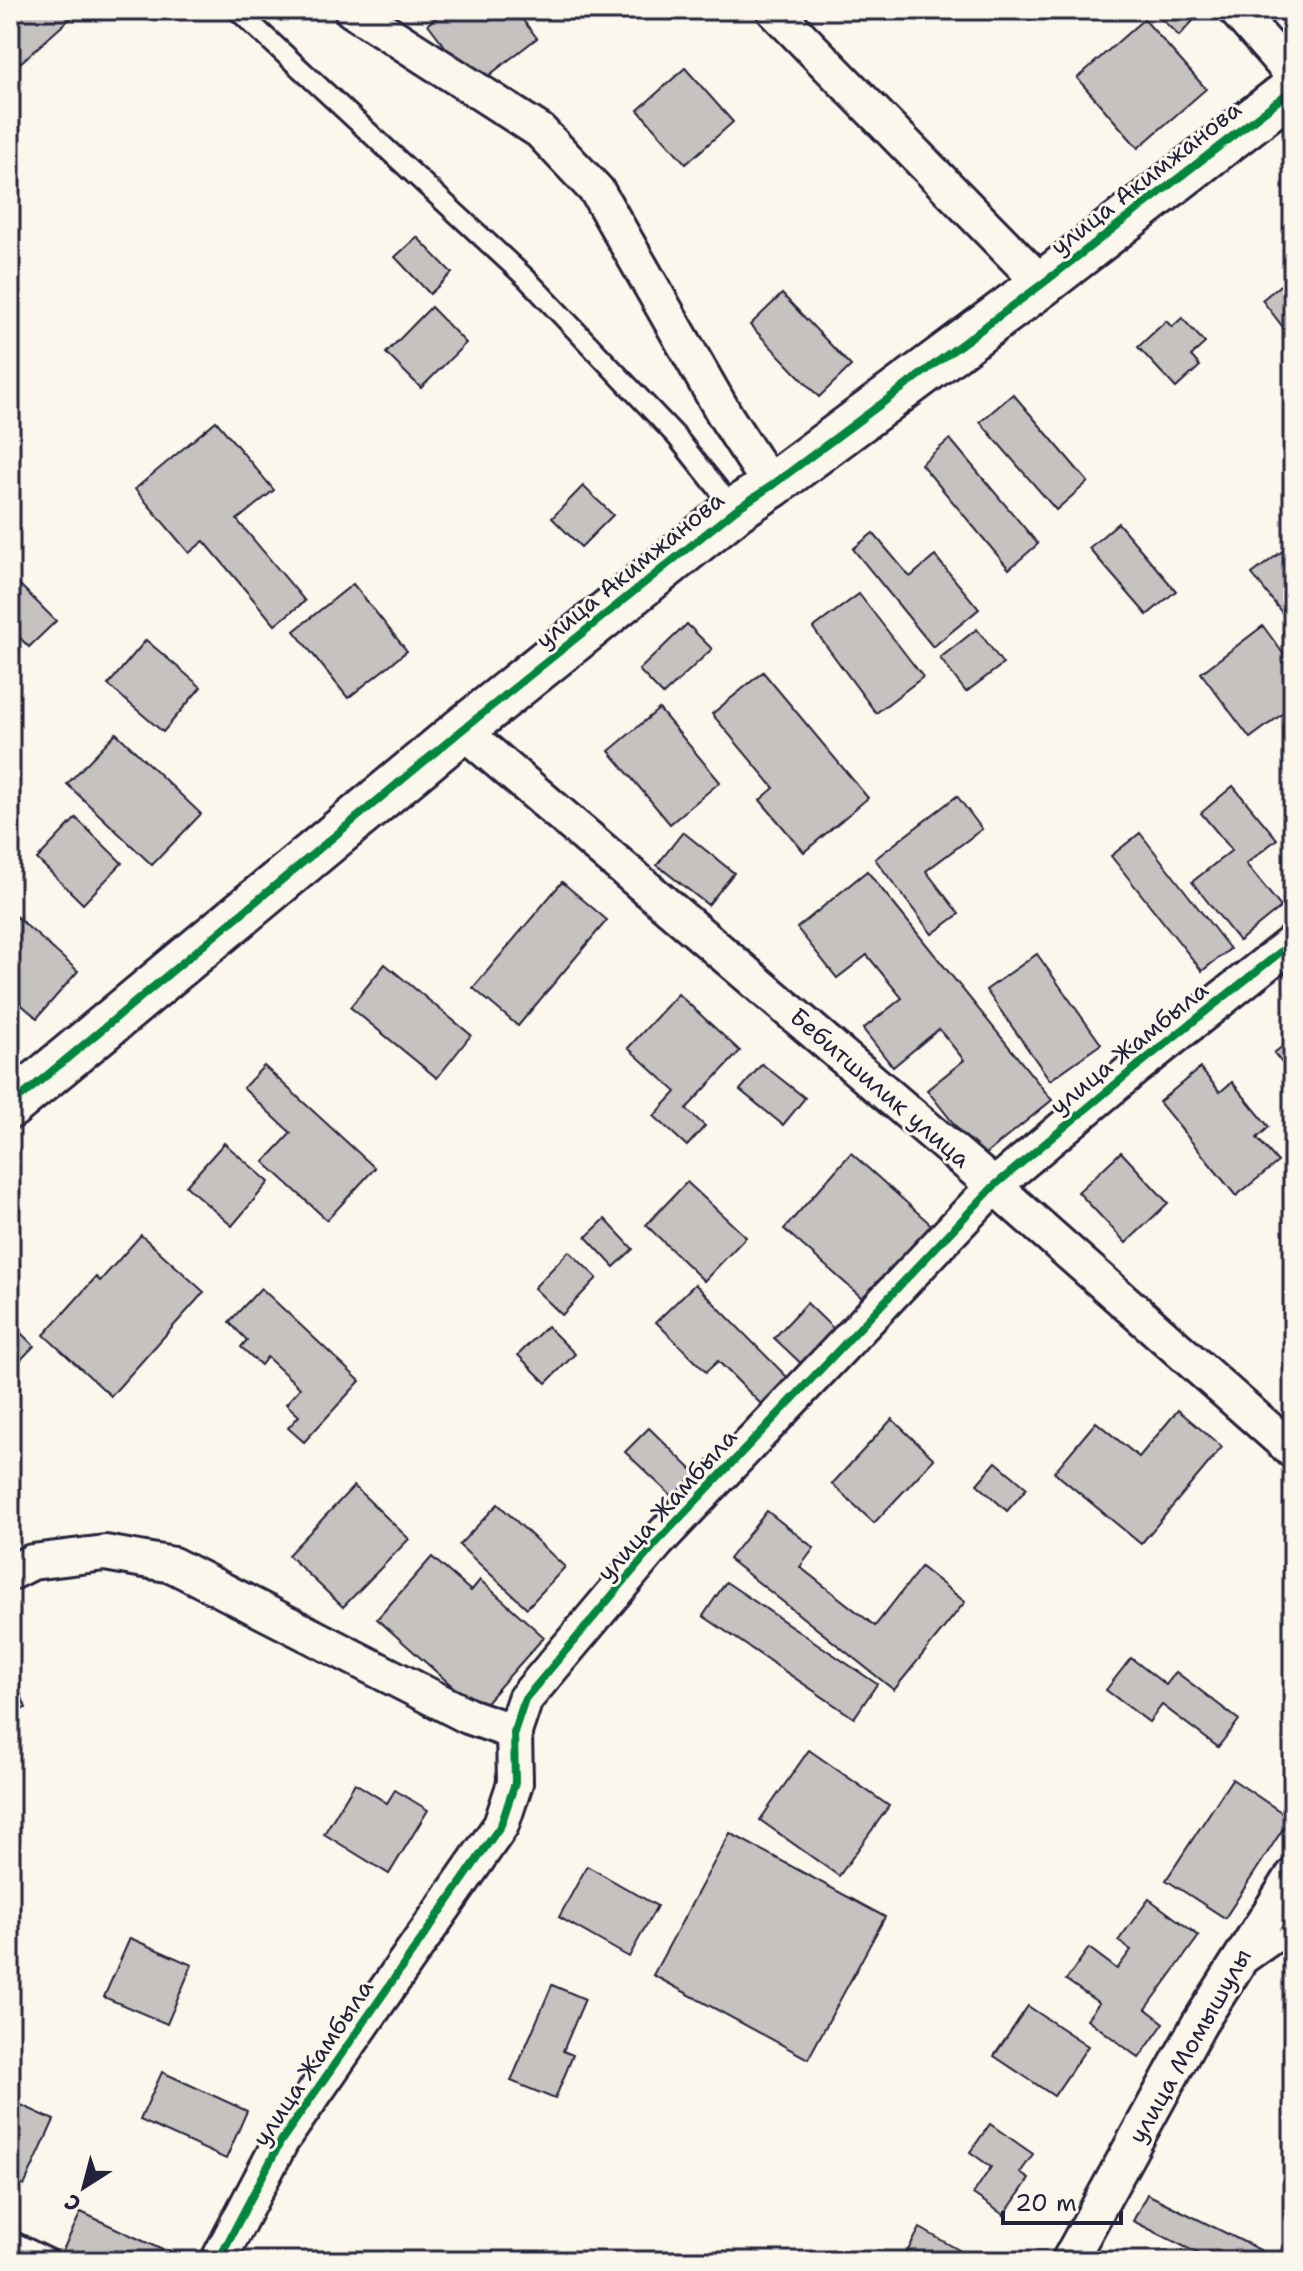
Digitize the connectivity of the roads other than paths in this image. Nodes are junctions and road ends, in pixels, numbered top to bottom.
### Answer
1 (237, 10) edge
2 (352, 10) edge
3 (774, 10) edge
4 (1236, 10) edge
5 (1293, 75) edge
6 (1293, 89) edge
7 (1042, 284) junction
8 (771, 486) junction
9 (735, 510) junction
10 (462, 730) junction
11 (1293, 942) edge
12 (10, 1106) edge
13 (994, 1186) junction
14 (1293, 1451) edge
15 (10, 1573) edge
16 (514, 1732) junction
17 (1293, 1876) edge
18 (1293, 1931) edge
19 (1230, 1975) junction
20 (10, 2240) edge
21 (53, 2261) edge
22 (218, 2261) edge
23 (1069, 2261) edge

1 - 9 lane
2 - 8 street
3 - 7 street
4 - 5 street
6 - 7 street, улица Акимжанова
7 - 8 street, улица Акимжанова
8 - 9 street, улица Акимжанова
9 - 10 street, улица Акимжанова
10 - 12 street, улица Акимжанова
10 - 13 street, Бебитшилик улица
11 - 13 street, улица Жамбыла
13 - 14 street, Бебитшилик улица
13 - 16 street, улица Жамбыла
15 - 16 street
16 - 22 street, улица Жамбыла
17 - 19 street, улица Момышулы
18 - 19 lane
19 - 23 street, улица Момышулы
20 - 21 lane

